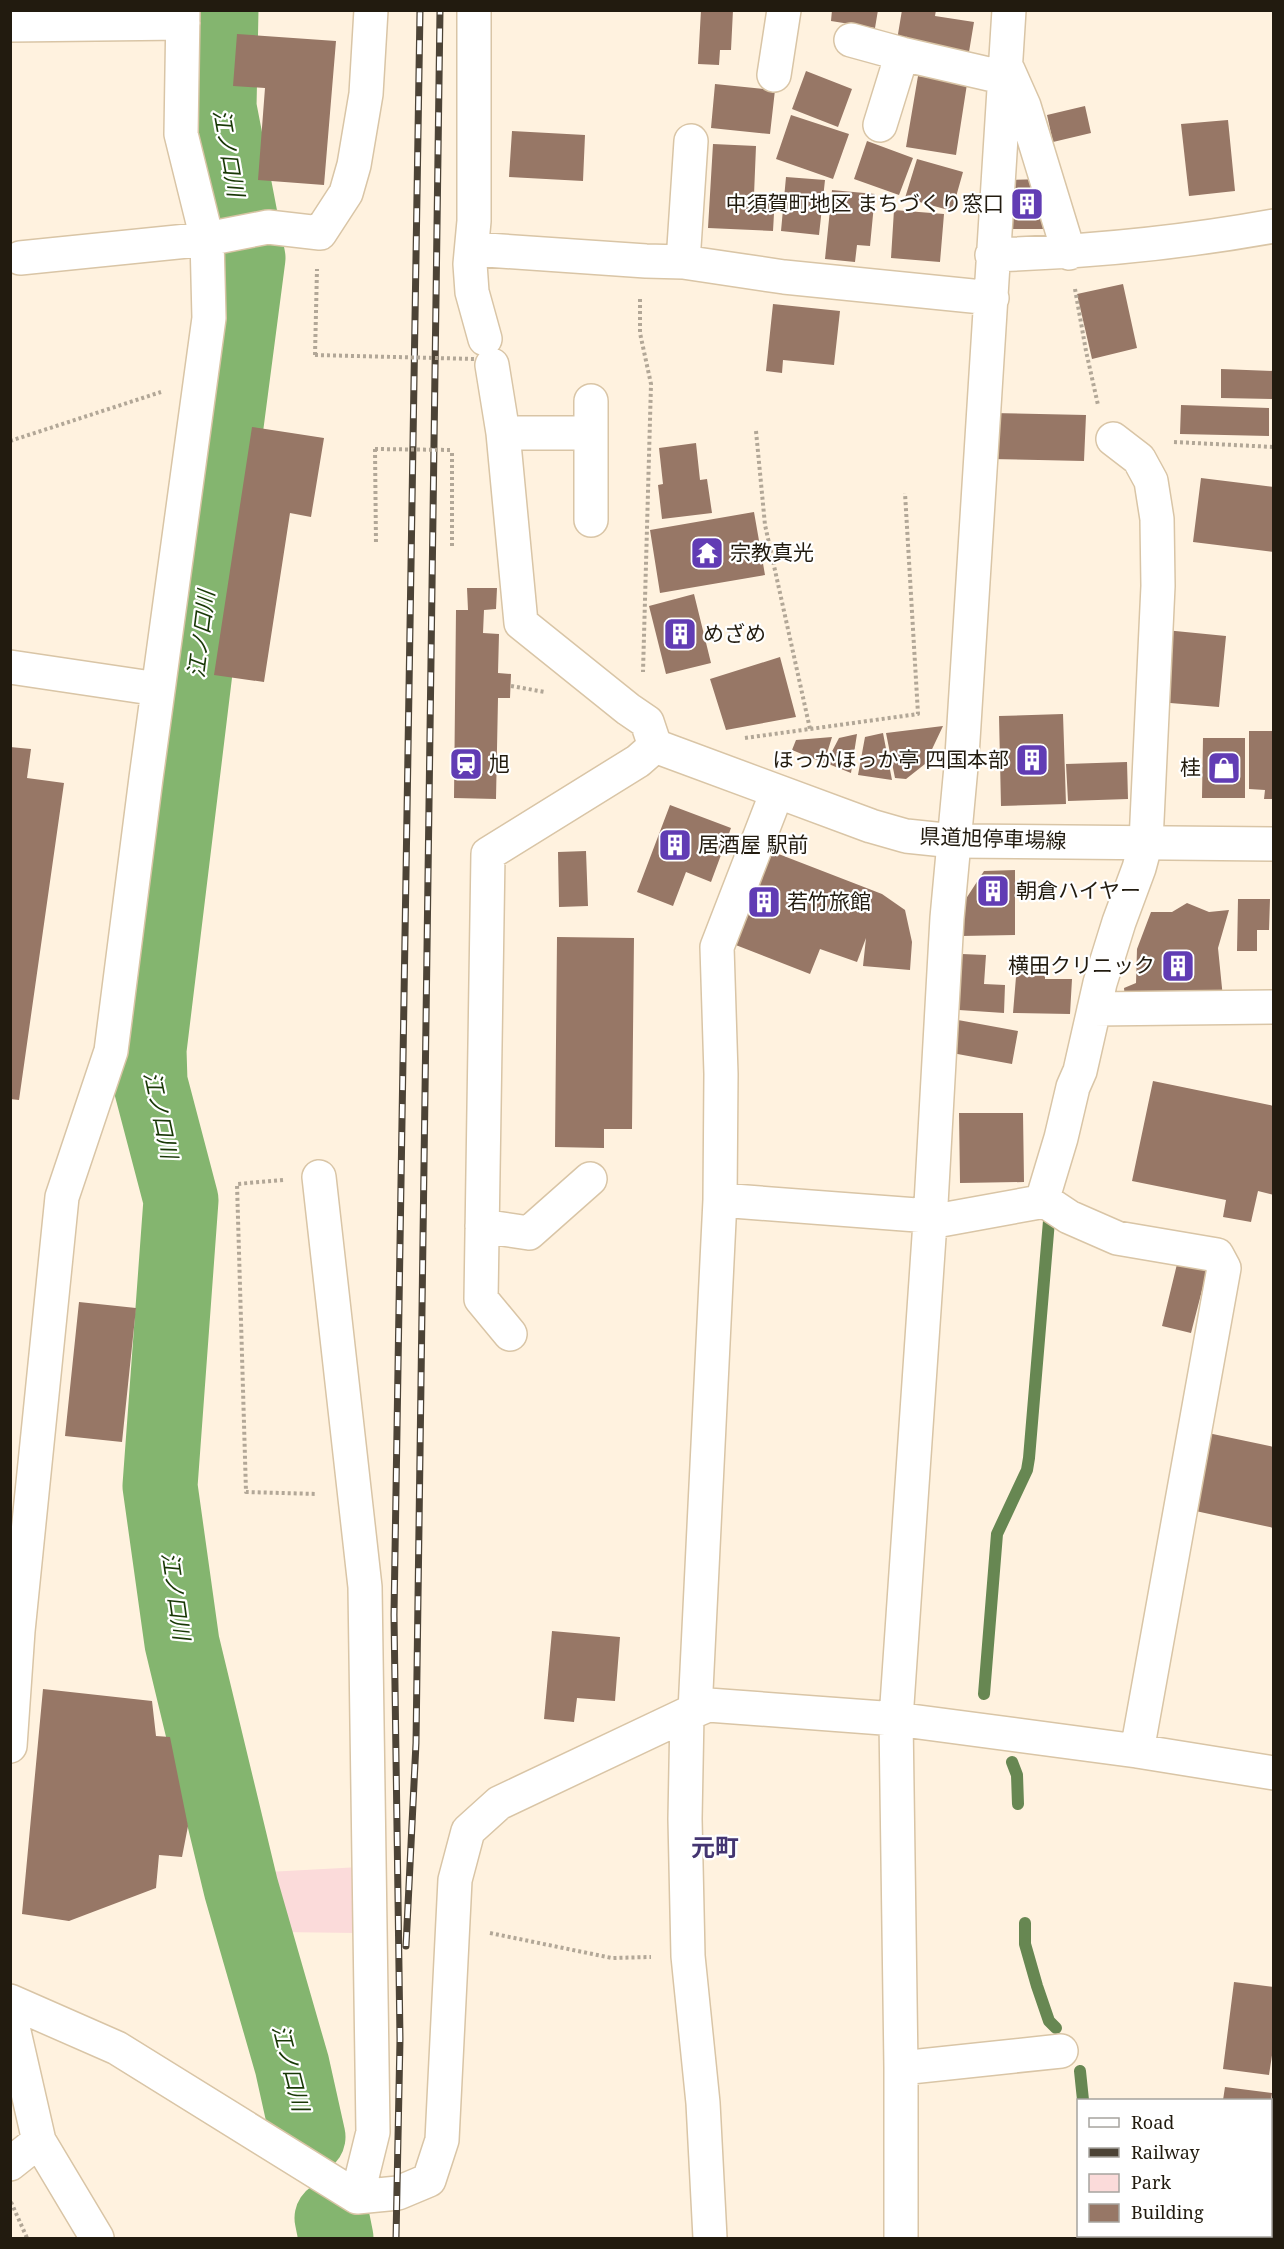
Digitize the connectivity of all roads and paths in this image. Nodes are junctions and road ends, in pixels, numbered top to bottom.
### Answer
1 (370, 10) edge
2 (474, 10) edge
3 (784, 10) edge
4 (1009, 10) edge
5 (183, 17) edge
6 (10, 25) edge
7 (851, 40) dead end
8 (902, 54) junction
9 (1006, 71) junction
10 (774, 75) dead end
11 (880, 125) dead end
12 (691, 141) dead end
13 (1274, 226) edge
14 (215, 238) junction
15 (471, 249) junction
16 (1069, 253) junction
17 (992, 255) junction
18 (20, 258) dead end
19 (646, 261) junction
20 (683, 262) junction
21 (316, 279) dead end
22 (992, 298) junction
23 (484, 354) junction
24 (201, 379) junction
25 (591, 401) dead end
26 (756, 431) dead end
27 (503, 433) junction
28 (591, 433) junction
29 (1113, 439) joint
30 (10, 441) edge
31 (1170, 442) dead end
32 (1274, 447) edge
33 (905, 493) dead end
34 (591, 520) dead end
35 (376, 545) dead end
36 (452, 546) dead end
37 (10, 667) edge
38 (643, 682) dead end
39 (158, 689) junction
40 (810, 729) junction
41 (784, 734) dead end
42 (655, 746) junction
43 (777, 792) junction
44 (954, 841) junction
45 (1146, 842) junction
46 (1274, 844) edge
47 (1274, 1007) edge
48 (1094, 1010) junction
49 (319, 1177) joint
50 (590, 1179) dead end
51 (720, 1200) junction
52 (1042, 1201) junction
53 (930, 1219) junction
54 (482, 1226) junction
55 (510, 1334) dead end
56 (355, 1495) junction
57 (14, 1631) edge
58 (691, 1713) junction
59 (896, 1719) junction
60 (10, 1746) edge
61 (1137, 1751) junction
62 (1274, 1773) edge
63 (454, 1926) junction
64 (688, 1956) junction
65 (10, 2001) edge
66 (10, 2014) edge
67 (1060, 2051) dead end
68 (901, 2068) junction
69 (39, 2141) junction
70 (10, 2164) edge
71 (357, 2197) junction
72 (10, 2202) edge
73 (27, 2238) edge
74 (97, 2238) edge
75 (710, 2238) edge
76 (901, 2238) edge

1 - 14 street
2 - 15 street
3 - 10 street
4 - 9 street
5 - 6 street
5 - 14 street
7 - 8 street
8 - 9 street
8 - 11 street
9 - 16 street
9 - 17 street
12 - 20 street
13 - 16 street
14 - 18 street
14 - 24 street
15 - 19 street
15 - 23 street
16 - 17 street
16 - 29 path
17 - 22 street
19 - 20 street
19 - 38 path
20 - 22 street
21 - 23 path, bridge
22 - 44 street
23 - 27 street
24 - 30 path
24 - 39 street
25 - 28 street
26 - 40 path
27 - 28 street
27 - 42 street
28 - 34 street
29 - 45 street
31 - 32 path
33 - 40 path
35 - 36 path, bridge
37 - 39 street
39 - 57 street
40 - 41 path
42 - 43 street, 県道旭停車場線
42 - 54 street
43 - 44 street, 県道旭停車場線
43 - 51 street
44 - 45 street, 県道旭停車場線
44 - 53 street
45 - 46 street, 県道旭停車場線
45 - 48 street
47 - 48 street
48 - 52 street
49 - 56 street
49 - 56 path
50 - 54 street
51 - 53 street
51 - 58 street
52 - 53 street
52 - 61 street
53 - 59 street
54 - 55 street
56 - 71 street
57 - 60 street
58 - 59 street
58 - 63 street
58 - 64 street
59 - 61 street
59 - 68 street
61 - 62 street
63 - 64 path
63 - 71 street
64 - 75 street
65 - 71 street
66 - 69 street
67 - 68 street
68 - 76 street
69 - 70 street
69 - 74 street
72 - 73 path

